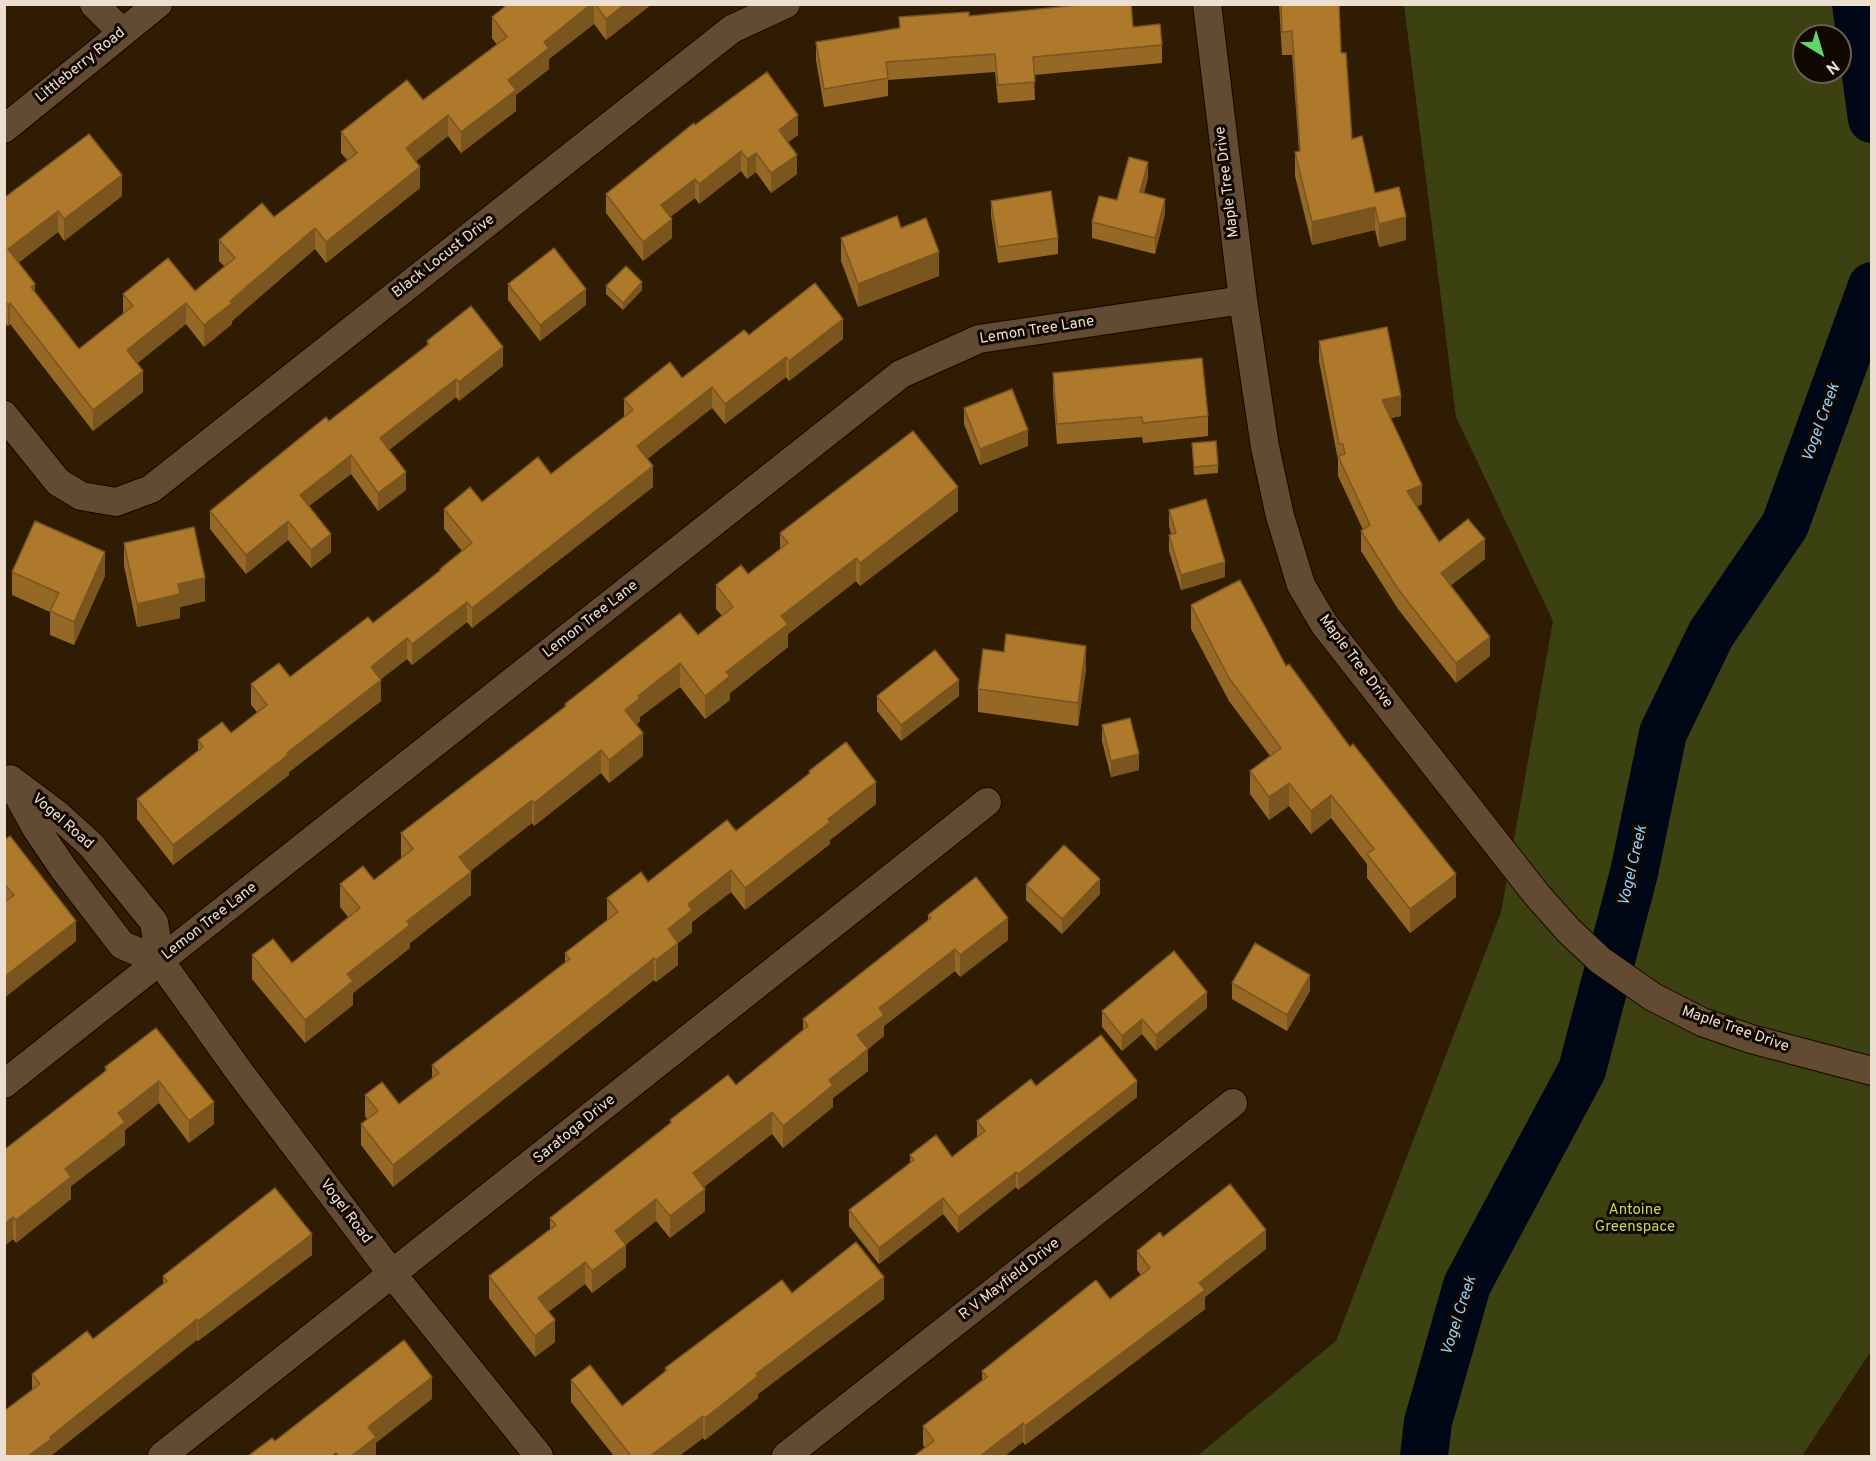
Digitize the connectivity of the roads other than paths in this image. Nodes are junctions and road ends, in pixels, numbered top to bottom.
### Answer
1 (94, 4) edge
2 (158, 4) edge
3 (786, 4) edge
4 (1207, 4) edge
5 (122, 32) junction
6 (4, 129) edge
7 (1243, 300) junction
8 (4, 415) edge
9 (7, 776) edge
10 (987, 802) dead end
11 (160, 961) junction
12 (1872, 1071) edge
13 (4, 1084) edge
14 (1233, 1103) dead end
15 (393, 1275) junction
16 (162, 1456) edge
17 (539, 1456) edge
18 (786, 1456) edge

1 - 5 street
2 - 5 street, Littleberry Road
3 - 8 street, Black Locust Drive
4 - 7 street, Maple Tree Drive
5 - 6 street, Littleberry Road
7 - 11 street, Lemon Tree Lane
7 - 12 street, Maple Tree Drive
9 - 11 street, Vogel Road
9 - 11 street, Vogel Road
10 - 15 street, Saratoga Drive
11 - 13 street, Lemon Tree Lane
11 - 15 street, Vogel Road
14 - 18 street, R V Mayfield Drive
15 - 16 street, Saratoga Drive
15 - 17 street, Vogel Road

